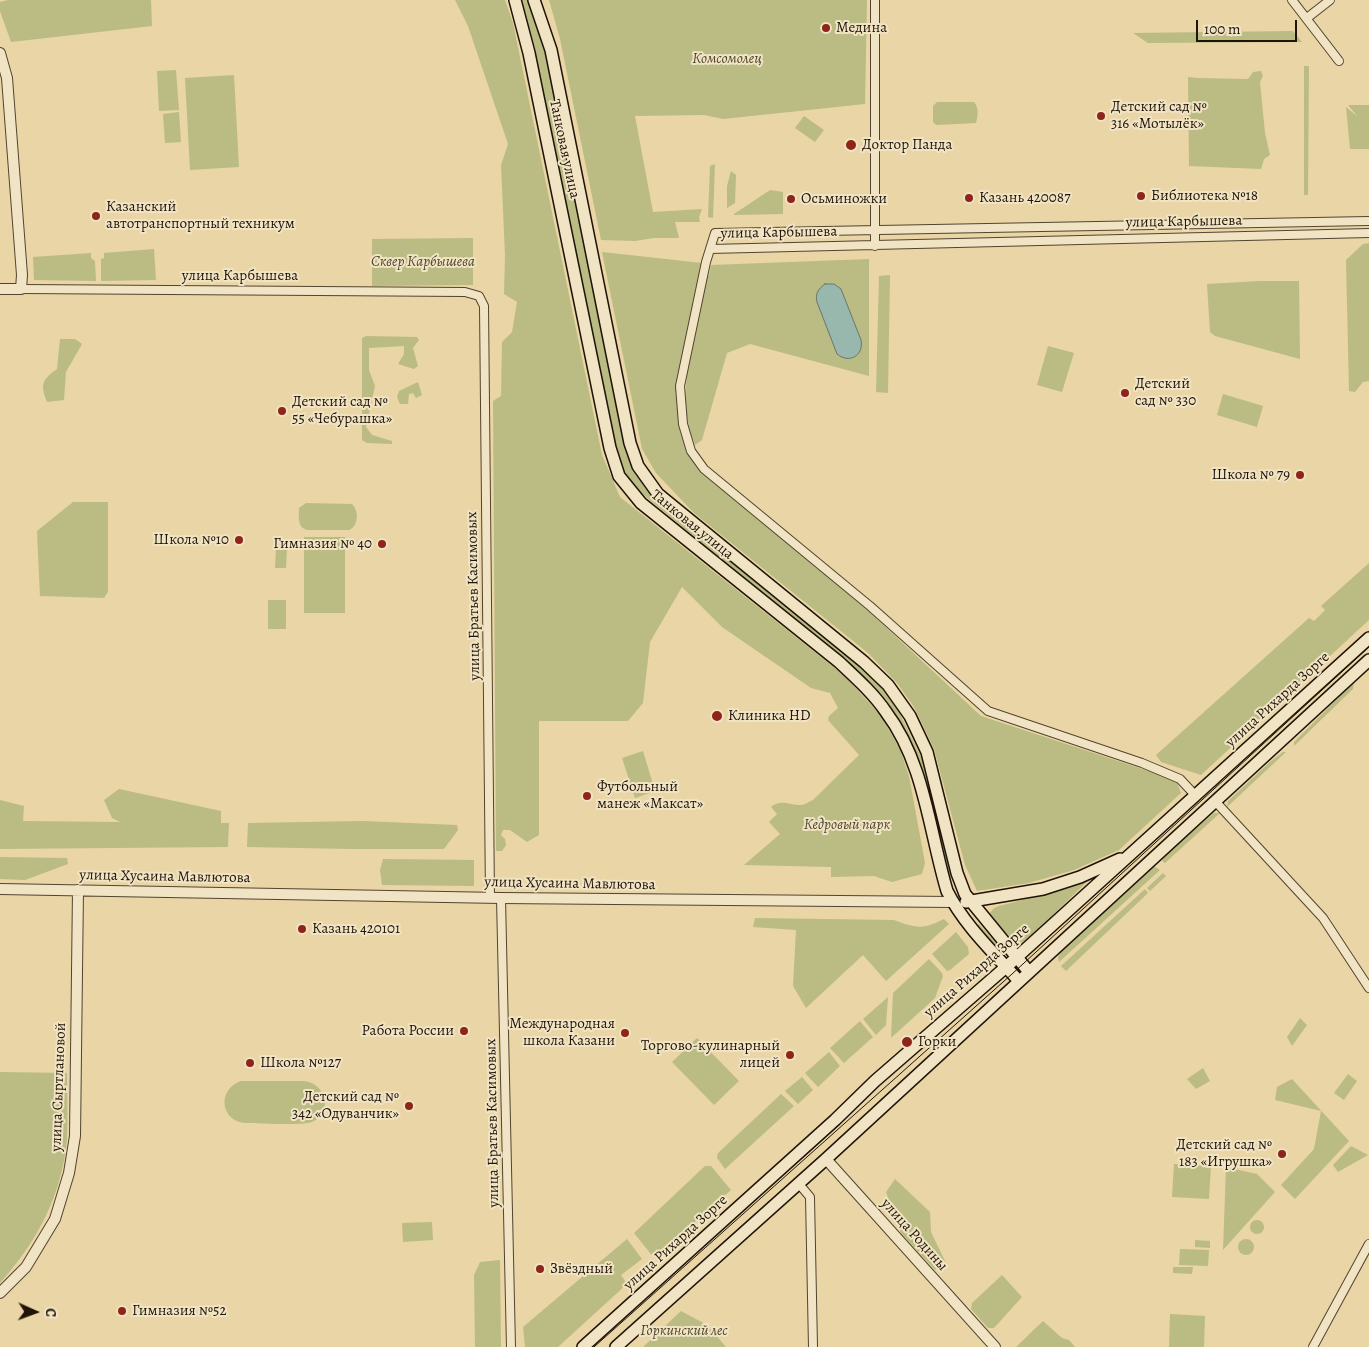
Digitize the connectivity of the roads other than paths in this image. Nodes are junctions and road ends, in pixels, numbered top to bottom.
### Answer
1 (515, 0) edge
2 (534, 0) edge
3 (875, 0) edge
4 (1292, 0) edge
5 (1330, 0) edge
6 (1306, 18) junction
7 (0, 53) edge
8 (1338, 61) dead end
9 (1369, 222) edge
10 (874, 231) junction
11 (1369, 233) edge
12 (875, 246) junction
13 (710, 249) junction
14 (0, 290) edge
15 (21, 290) junction
16 (479, 296) joint
17 (1369, 638) edge
18 (1369, 660) edge
19 (1195, 795) junction
20 (1215, 801) junction
21 (1131, 854) junction
22 (0, 889) edge
23 (78, 890) junction
24 (490, 898) junction
25 (501, 898) junction
26 (953, 902) junction
27 (970, 902) junction
28 (1016, 958) junction
29 (1006, 967) junction
30 (1029, 972) junction
31 (1019, 981) junction
32 (1369, 988) edge
33 (812, 1142) junction
34 (826, 1159) junction
35 (798, 1184) junction
36 (1369, 1244) edge
37 (0, 1294) edge
38 (511, 1347) edge
39 (582, 1347) edge
40 (616, 1347) edge
41 (813, 1347) edge
42 (995, 1347) edge
43 (1312, 1347) edge

1 - 26 main road, Танковая улица
2 - 27 main road, Танковая улица
3 - 10 street
4 - 6 street
5 - 6 street
6 - 8 street
7 - 15 street
9 - 10 street, улица Карбышева
10 - 12 street
10 - 13 street, улица Карбышева
11 - 12 street, улица Карбышева
12 - 13 street, улица Карбышева
13 - 19 street
14 - 15 street, улица Карбышева
15 - 16 street, улица Карбышева
16 - 24 street, улица Братьев Касимовых
17 - 19 main road, улица Рихарда Зорге
18 - 20 main road
19 - 21 main road, улица Рихарда Зорге
20 - 30 main road
20 - 32 street
21 - 27 main road, улица Хусаина Мавлютова
21 - 28 main road, улица Рихарда Зорге
22 - 23 street, улица Хусаина Мавлютова
23 - 24 street, улица Хусаина Мавлютова
23 - 37 street, улица Сыртлановой
24 - 25 street, улица Хусаина Мавлютова
25 - 26 street, улица Хусаина Мавлютова
25 - 38 street, улица Братьев Касимовых
26 - 27 main road, улица Хусаина Мавлютова
26 - 29 main road, Танковая улица
27 - 28 main road, Танковая улица
28 - 29 main road, улица Рихарда Зорге
28 - 30 main road, Танковая улица
29 - 31 main road, Танковая улица
29 - 33 main road, улица Рихарда Зорге
30 - 31 main road
31 - 34 main road
33 - 34 main road, улица Родины
33 - 39 main road, улица Рихарда Зорге
34 - 35 main road
34 - 42 street, улица Родины
35 - 40 main road
35 - 41 street
36 - 43 street

